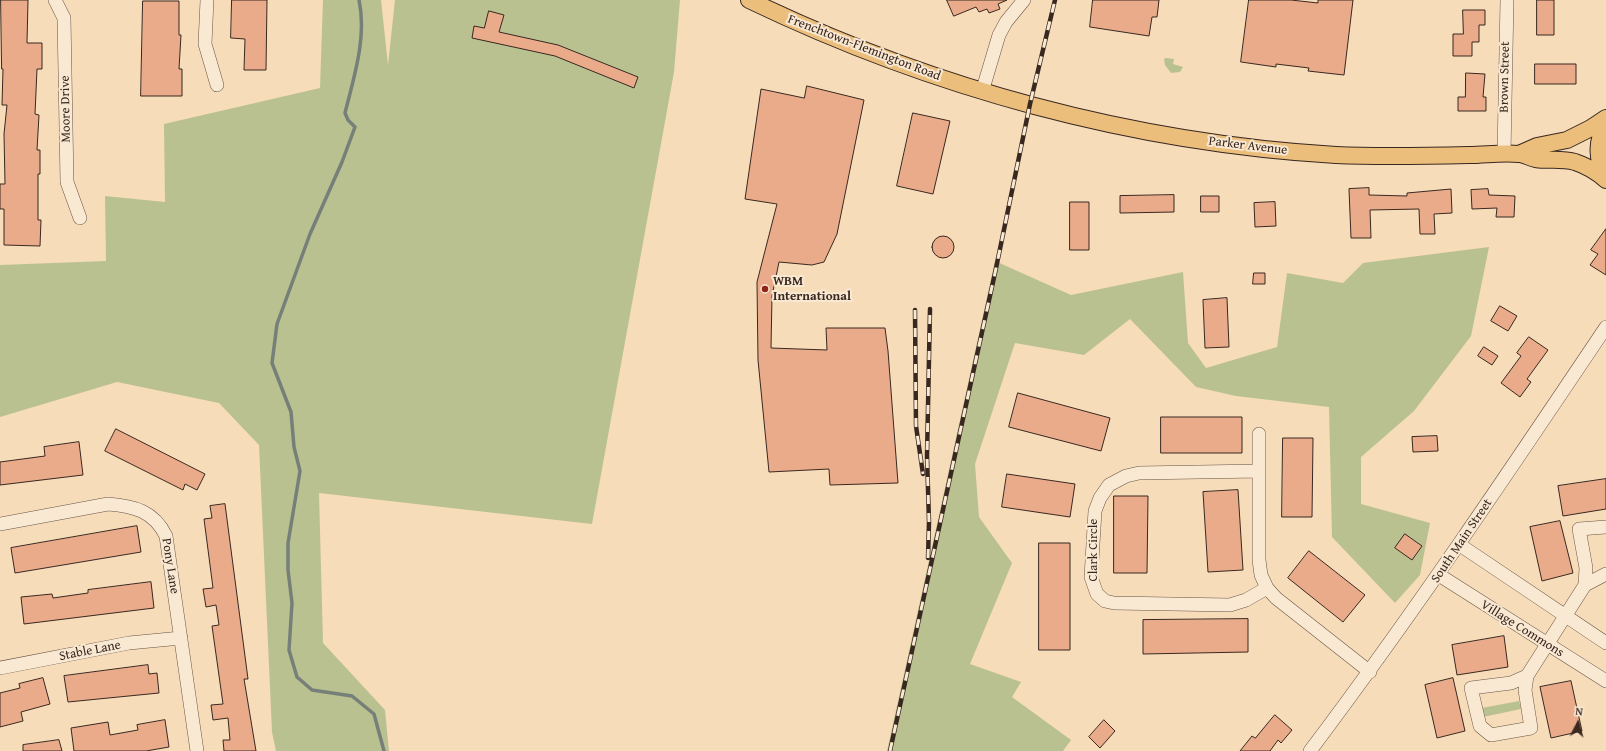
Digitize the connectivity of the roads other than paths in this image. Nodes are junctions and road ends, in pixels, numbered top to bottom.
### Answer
1 (56, 0) edge
2 (207, 0) edge
3 (749, 0) edge
4 (1024, 0) edge
5 (1507, 0) edge
6 (217, 85) dead end
7 (982, 92) junction
8 (1606, 118) edge
9 (1606, 125) edge
10 (1511, 154) junction
11 (1606, 175) edge
12 (1606, 180) edge
13 (80, 218) dead end
14 (1606, 327) edge
15 (1259, 434) dead end
16 (1259, 471) junction
17 (0, 524) edge
18 (1606, 527) edge
19 (1460, 545) junction
20 (1606, 574) edge
21 (1439, 575) junction
22 (1585, 585) junction
23 (1267, 588) junction
24 (1565, 616) junction
25 (181, 638) junction
26 (1606, 643) edge
27 (1547, 644) junction
28 (0, 668) edge
29 (1370, 672) junction
30 (1526, 676) junction
31 (1606, 681) edge
32 (197, 751) edge
33 (1310, 751) edge

1 - 13 street, Moore Drive
2 - 6 street
3 - 7 main road, Frenchtown-Flemington Road
4 - 7 street
5 - 10 street, Brown Street
7 - 10 main road, Parker Avenue
8 - 10 main road, Parker Avenue
9 - 11 main road
10 - 12 main road, Parker Avenue
14 - 19 street, South Main Street
15 - 16 street
16 - 23 street
16 - 23 street, Clark Circle
17 - 25 street, Pony Lane
18 - 22 street
19 - 21 street, South Main Street
19 - 24 street
20 - 22 street
21 - 27 street, Village Commons
21 - 29 street, South Main Street
22 - 24 street
23 - 29 street
24 - 26 street
24 - 27 street
25 - 28 street, Stable Lane
25 - 32 street, Pony Lane
27 - 30 street
27 - 31 street, Village Commons
29 - 33 street, South Main Street
30 - 30 street

